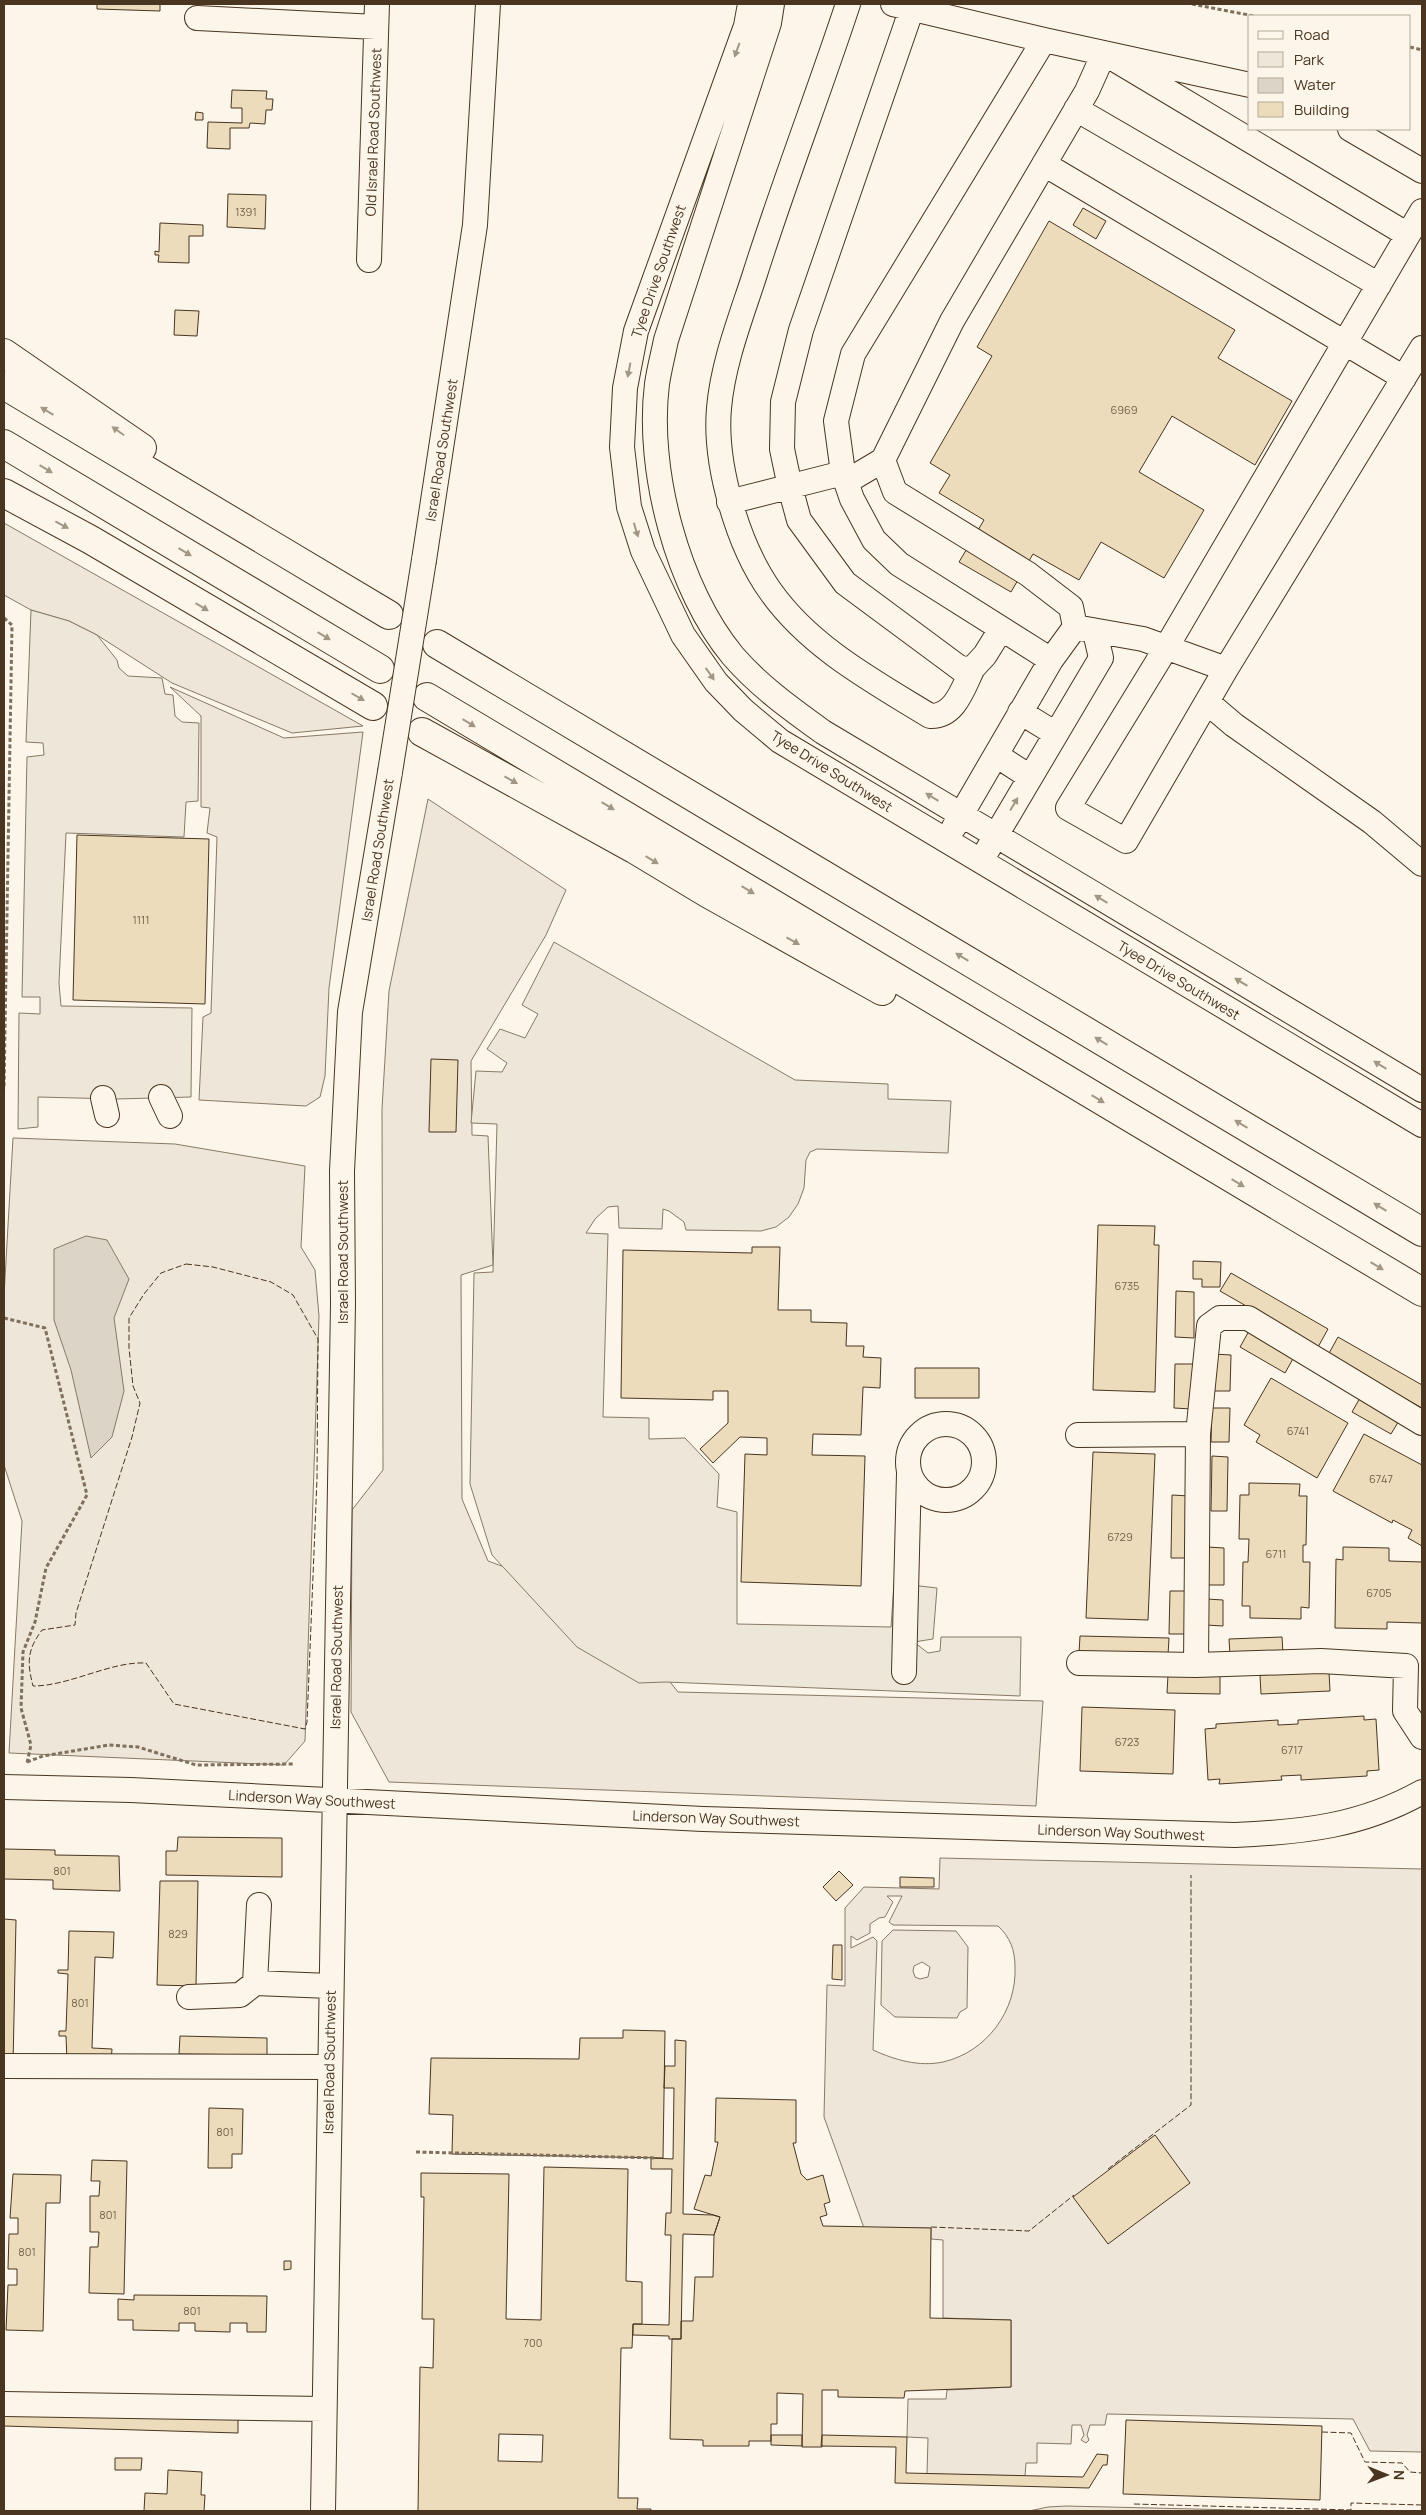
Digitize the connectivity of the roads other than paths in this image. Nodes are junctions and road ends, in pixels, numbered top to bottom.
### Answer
1 (488, 4) edge
2 (750, 4) edge
3 (772, 4) edge
4 (848, 4) edge
5 (903, 6) edge
6 (377, 15) edge
7 (197, 18) dead end
8 (1044, 40) junction
9 (1104, 53) junction
10 (1248, 85) edge
11 (1076, 109) junction
12 (1352, 130) edge
13 (1044, 164) junction
14 (1422, 171) edge
15 (1422, 211) edge
16 (1408, 235) junction
17 (370, 260) dead end
18 (1379, 285) junction
19 (1344, 343) junction
20 (1422, 348) edge
21 (4, 352) edge
22 (1404, 378) junction
23 (4, 385) edge
24 (4, 444) edge
25 (883, 460) junction
26 (845, 477) junction
27 (790, 487) junction
28 (4, 493) edge
29 (730, 502) junction
30 (345, 589) junction
31 (389, 615) dead end
32 (1001, 629) junction
33 (1085, 629) junction
34 (437, 644) dead end
35 (1166, 648) junction
36 (1051, 660) junction
37 (973, 668) junction
38 (380, 669) dead end
39 (1226, 669) junction
40 (427, 698) dead end
41 (1207, 702) junction
42 (373, 706) dead end
43 (1020, 712) junction
44 (422, 732) dead end
45 (1056, 734) junction
46 (996, 755) junction
47 (1030, 777) junction
48 (962, 815) junction
49 (996, 835) junction
50 (946, 841) junction
51 (980, 861) junction
52 (1422, 864) edge
53 (1056, 1074) junction
54 (1422, 1090) edge
55 (1422, 1125) edge
56 (1422, 1232) edge
57 (1422, 1292) edge
58 (1422, 1423) edge
59 (1198, 1434) junction
60 (1078, 1435) dead end
61 (909, 1473) dead end
62 (1080, 1663) dead end
63 (1196, 1665) junction
64 (1414, 1666) edge
65 (904, 1672) dead end
66 (1422, 1737) edge
67 (4, 1787) edge
68 (1422, 1792) edge
69 (333, 1801) junction
70 (259, 1905) dead end
71 (255, 1983) junction
72 (330, 1986) junction
73 (189, 1997) dead end
74 (4, 2066) edge
75 (329, 2067) junction
76 (4, 2404) edge
77 (324, 2409) junction
78 (323, 2511) edge

1 - 69 street, Israel Road Southwest, bridge
2 -> 50 street, Tyee Drive Southwest
48 -> 3 street, Tyee Drive Southwest
4 - 29 street
5 - 8 street
5 - 27 street
6 - 7 street
6 - 17 street, Old Israel Road Southwest
8 - 9 street
8 - 26 street
9 - 10 street
9 - 11 street
9 - 16 street
11 - 13 street
11 - 18 street
12 - 14 street
13 - 19 street
13 - 25 street
15 - 16 street
16 - 18 street
18 - 19 street
19 - 22 street
19 - 35 street
20 - 22 street
30 -> 21 highway
22 - 39 street
30 -> 23 highway
24 -> 38 highway
25 - 26 street
25 - 33 street
26 - 27 street
26 - 32 street
27 - 29 street
27 - 37 street
28 -> 42 highway
29 - 37 street
30 - 31 highway
32 - 36 street
32 - 37 street
33 - 35 street
33 - 36 street
33 - 45 street
56 -> 34 highway
35 - 39 street
35 - 41 street
36 - 43 street
39 - 41 street
40 -> 53 highway
41 - 52 street
43 - 45 street
43 - 46 street
44 -> 53 highway
45 - 47 street
46 - 47 street
46 - 48 street
49 -> 47 street
48 - 49 street, Tyee Drive Southwest
48 - 50 street
49 - 51 street
54 -> 49 street, Tyee Drive Southwest
50 - 51 street, Tyee Drive Southwest
51 - 55 street, Tyee Drive Southwest
53 -> 57 highway
58 - 59 street
59 - 60 street
59 - 63 street
61 - 65 street
62 - 63 street
63 - 64 street
64 - 66 street
67 - 69 street, Linderson Way Southwest
68 - 69 street, Linderson Way Southwest
69 - 72 street, Israel Road Southwest
70 - 71 street
71 - 72 street
71 - 73 street
72 - 75 street, Israel Road Southwest
74 - 75 street
75 - 77 street, Israel Road Southwest
76 - 77 street
77 - 78 street, Israel Road Southwest

